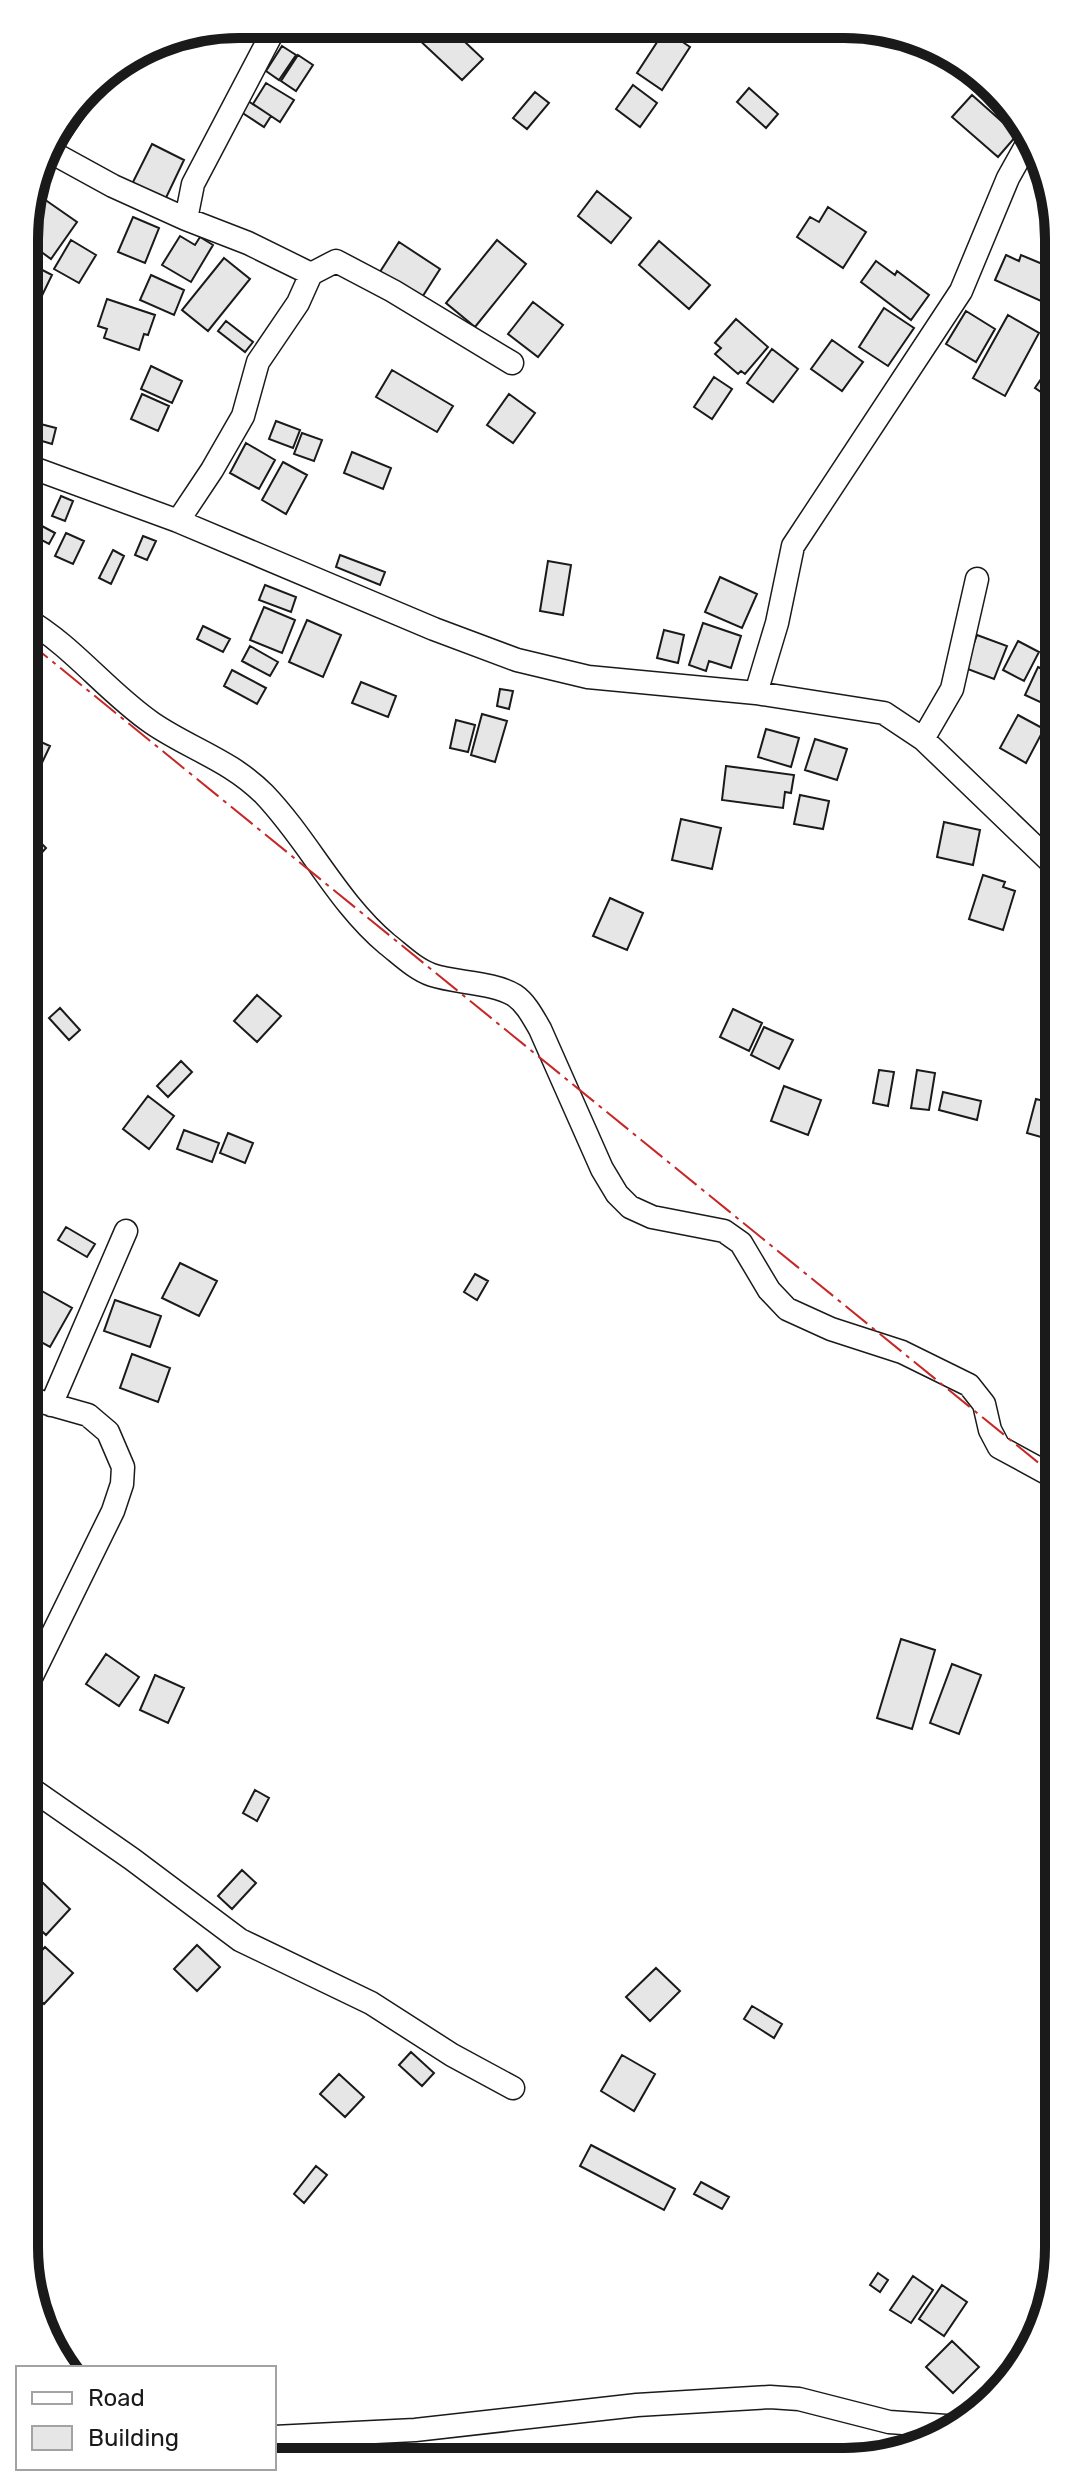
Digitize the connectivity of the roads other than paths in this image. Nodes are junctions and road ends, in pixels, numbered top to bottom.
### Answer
1 (270, 38) edge
2 (1024, 150) edge
3 (57, 155) edge
4 (186, 219) junction
5 (311, 274) junction
6 (512, 363) dead end
7 (38, 470) edge
8 (178, 521) junction
9 (977, 579) dead end
10 (38, 626) edge
11 (756, 693) junction
12 (923, 739) junction
13 (1045, 856) edge
14 (126, 1231) dead end
15 (38, 1401) edge
16 (51, 1405) junction
17 (1045, 1472) edge
18 (38, 1664) edge
19 (38, 1794) edge
20 (513, 2088) dead end
21 (936, 2425) edge
22 (276, 2437) edge

1 - 4 street
2 - 11 street
3 - 4 street
4 - 5 street
5 - 6 street
5 - 8 street
7 - 8 street
8 - 11 street
9 - 12 street
10 - 17 street
11 - 12 street
12 - 13 street
14 - 16 street
15 - 16 street
16 - 18 street
19 - 20 street
21 - 22 street

